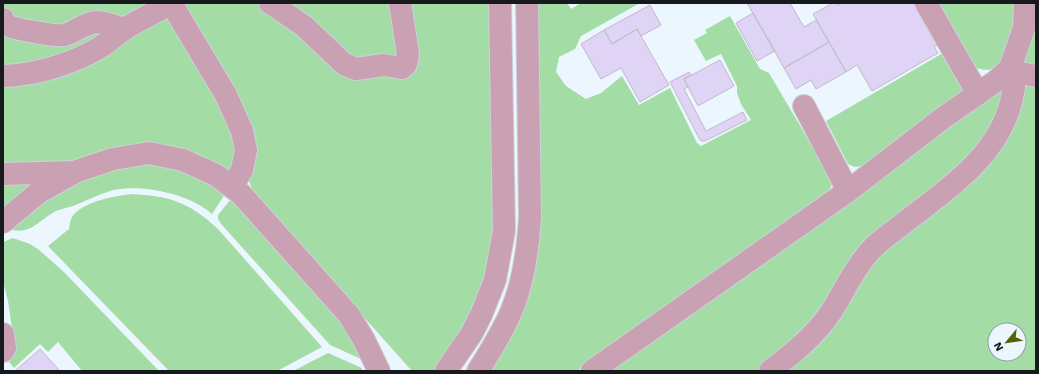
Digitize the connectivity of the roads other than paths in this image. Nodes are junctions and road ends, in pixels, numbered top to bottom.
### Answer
1 (172, 3) edge
2 (270, 3) edge
3 (400, 3) edge
4 (500, 3) edge
5 (527, 3) edge
6 (926, 3) edge
7 (1025, 3) edge
8 (3, 19) edge
9 (125, 29) junction
10 (1010, 68) junction
11 (3, 76) edge
12 (1036, 76) edge
13 (978, 94) junction
14 (804, 106) dead end
15 (77, 171) junction
16 (3, 174) edge
17 (232, 187) junction
18 (848, 191) junction
19 (3, 222) edge
20 (3, 334) edge
21 (3, 351) edge
22 (379, 371) edge
23 (446, 371) edge
24 (478, 371) edge
25 (592, 371) edge
26 (770, 371) edge

1 - 9 street
1 - 17 street
2 - 3 street
4 - 23 street
5 - 24 street
6 - 13 street
7 - 10 street
8 - 9 street
9 - 11 street
10 - 12 street
10 - 13 street
10 - 26 street
13 - 18 street
14 - 18 street
15 - 16 street
15 - 17 street
15 - 19 street
17 - 22 street
18 - 25 street
20 - 21 street

